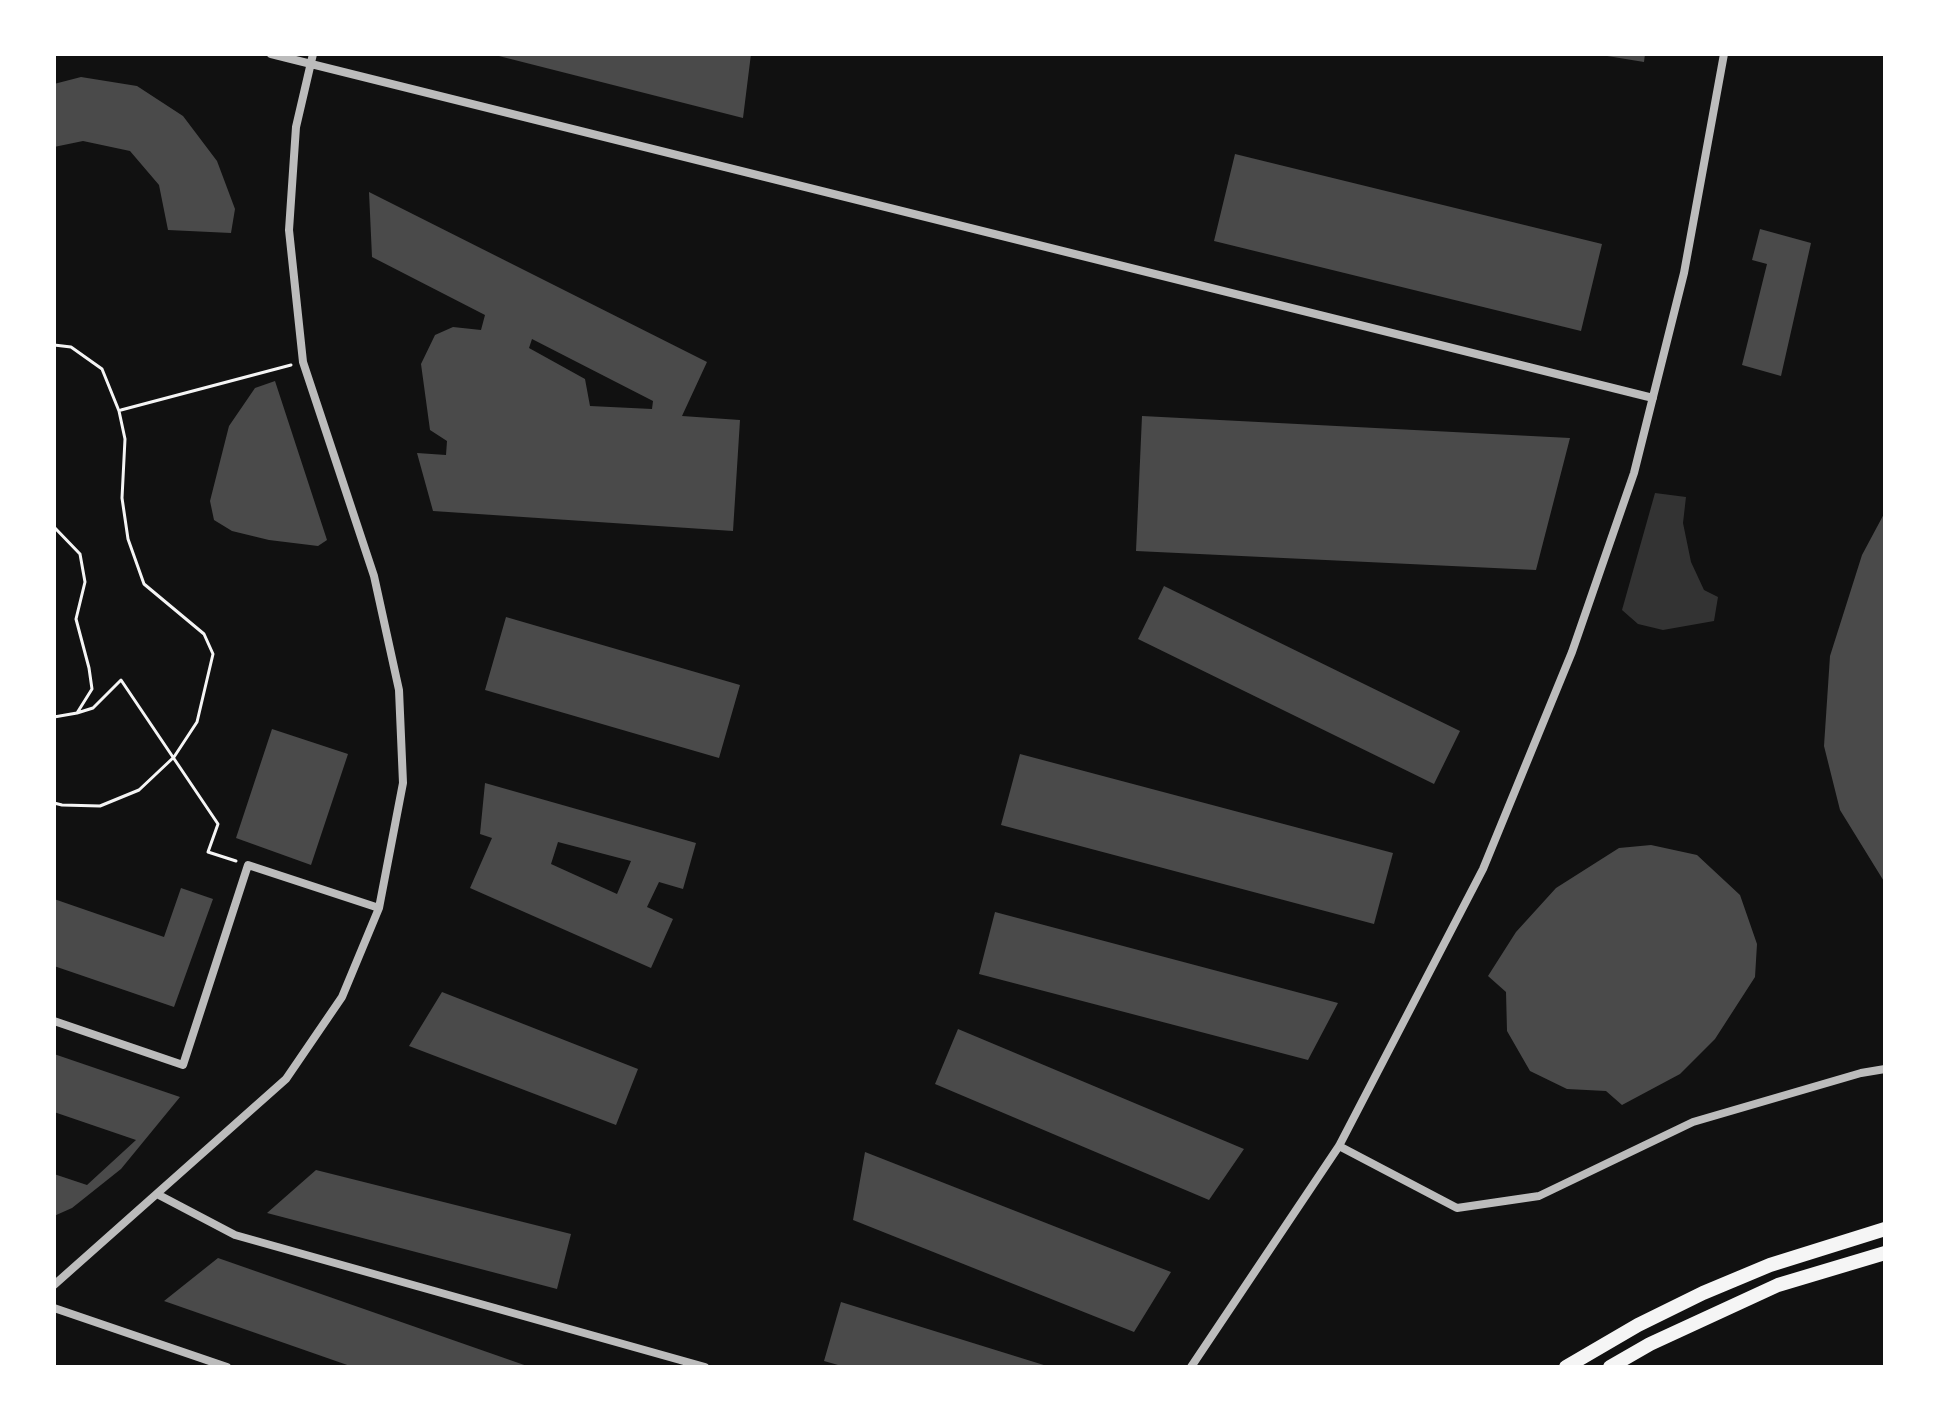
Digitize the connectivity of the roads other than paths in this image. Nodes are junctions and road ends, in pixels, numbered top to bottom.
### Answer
1 (271, 54) edge
2 (1724, 54) edge
3 (311, 59) edge
4 (1653, 398) junction
5 (379, 908) junction
6 (54, 1021) edge
7 (1885, 1069) edge
8 (1339, 1146) junction
9 (157, 1194) junction
10 (1885, 1229) edge
11 (1885, 1253) edge
12 (54, 1285) edge
13 (54, 1308) edge
14 (227, 1367) edge
15 (705, 1367) edge
16 (1191, 1367) edge
17 (1566, 1367) edge
18 (1610, 1367) edge

1 - 3 street
2 - 4 street
3 - 4 street
3 - 5 street
4 - 8 street
5 - 6 street
5 - 9 street
7 - 8 street
8 - 16 street
9 - 12 street
9 - 15 street
10 - 17 highway
11 - 18 highway
13 - 14 street

